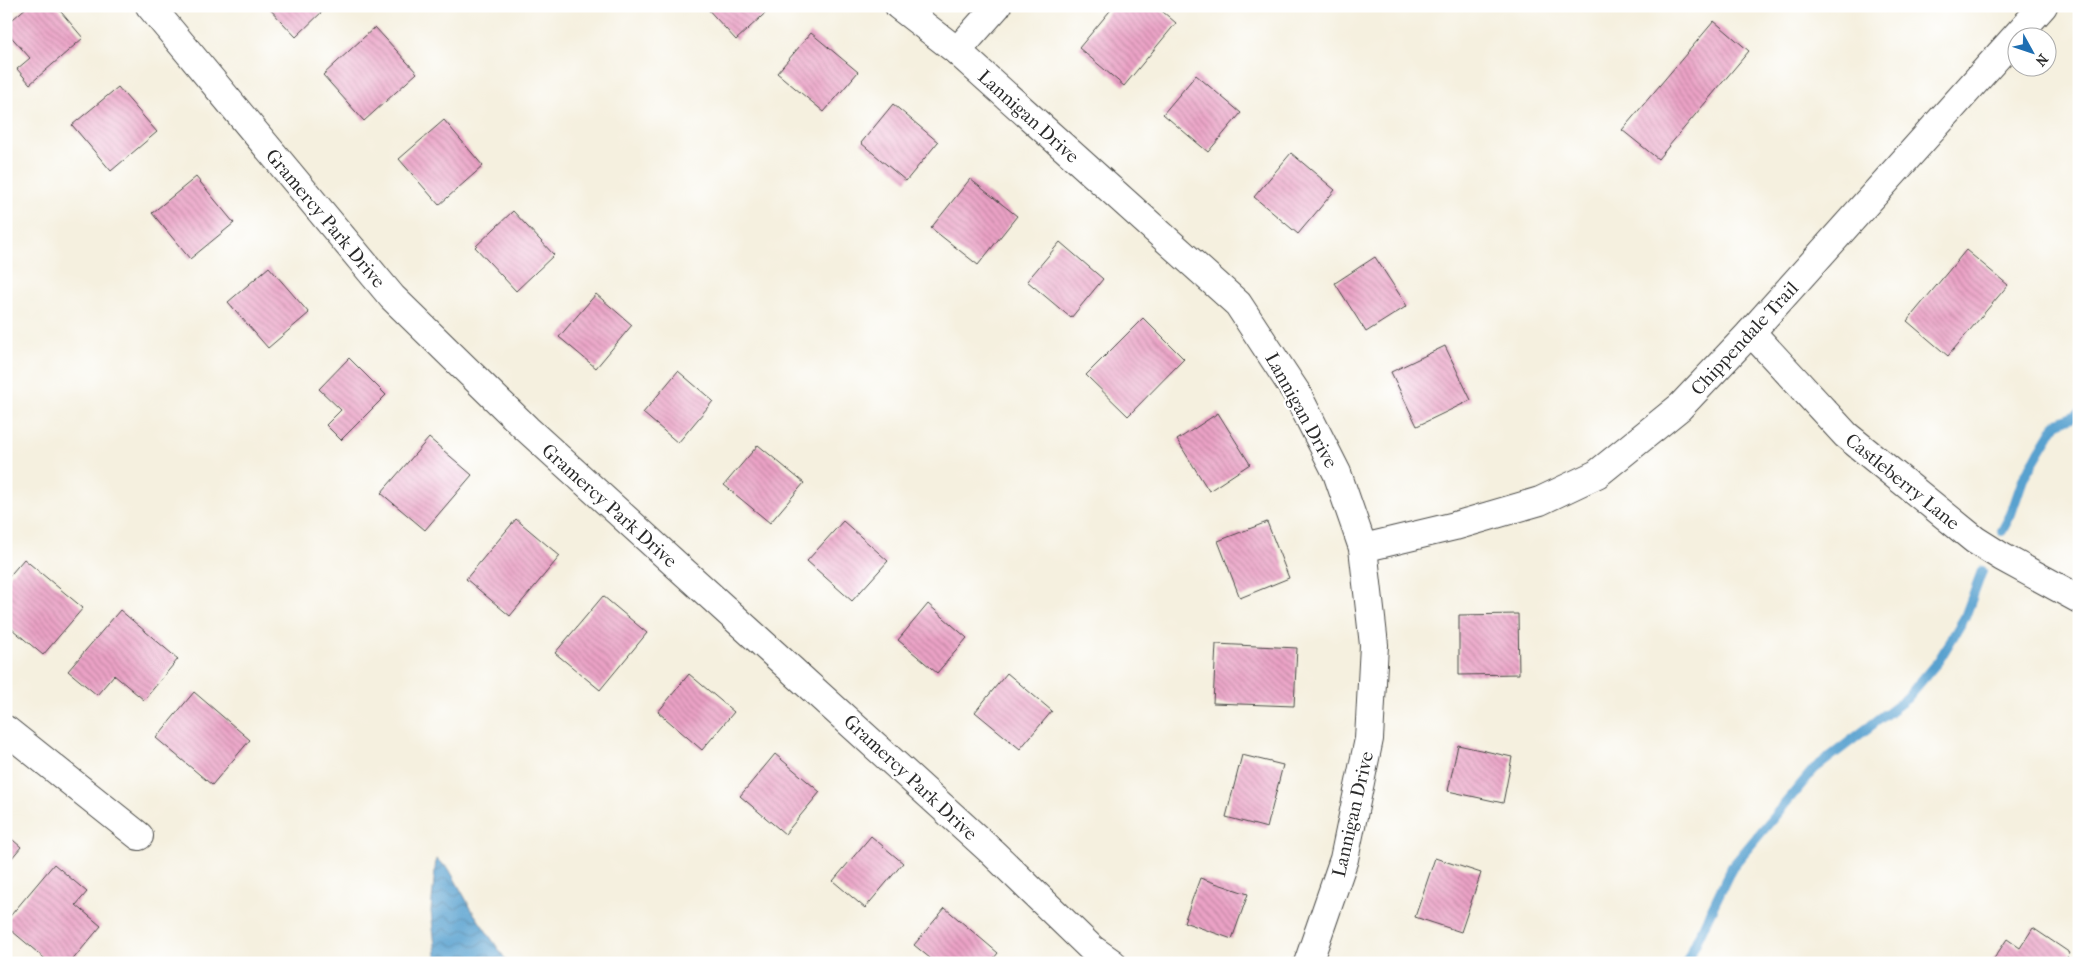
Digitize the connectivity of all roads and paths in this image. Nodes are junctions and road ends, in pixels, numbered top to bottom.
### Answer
1 (150, 6) edge
2 (899, 6) edge
3 (997, 6) edge
4 (2042, 6) edge
5 (957, 51) junction
6 (1751, 332) junction
7 (1363, 548) junction
8 (2079, 599) edge
9 (6, 730) edge
10 (140, 836) dead end
11 (1095, 958) edge
12 (1308, 963) edge

1 - 11 street, Gramercy Park Drive
2 - 5 street, Lannigan Drive
3 - 5 street
4 - 6 street, Chippendale Trail
5 - 7 street, Lannigan Drive
6 - 7 street, Chippendale Trail
6 - 8 street, Castleberry Lane
7 - 12 street, Lannigan Drive
9 - 10 street

